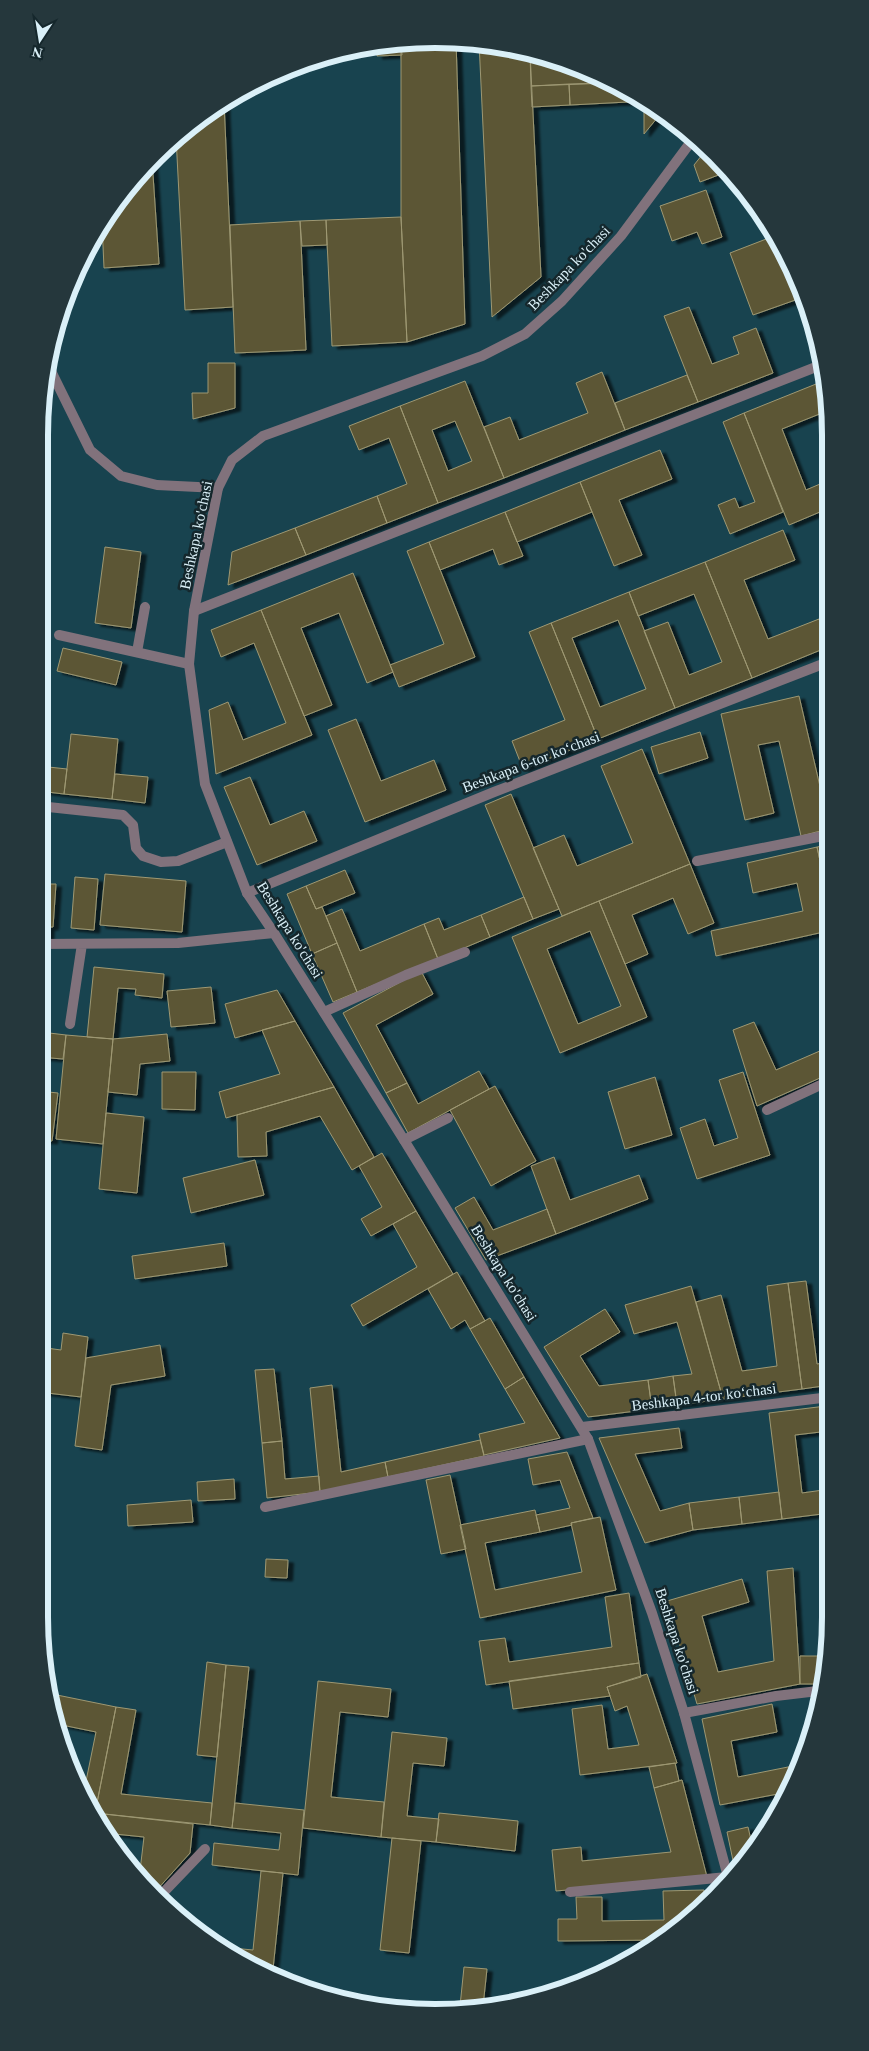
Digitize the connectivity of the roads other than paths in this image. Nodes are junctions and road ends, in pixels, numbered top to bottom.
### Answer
1 (690, 144) edge
2 (815, 366) edge
3 (53, 374) edge
4 (218, 488) junction
5 (145, 607) dead end
6 (194, 611) junction
7 (59, 635) dead end
8 (137, 652) junction
9 (189, 664) junction
10 (822, 664) edge
11 (48, 807) edge
12 (822, 836) edge
13 (227, 842) junction
14 (697, 861) dead end
15 (247, 893) junction
16 (274, 933) junction
17 (48, 944) edge
18 (82, 944) junction
19 (465, 952) dead end
20 (324, 1012) junction
21 (70, 1024) dead end
22 (822, 1084) edge
23 (768, 1110) dead end
24 (448, 1118) dead end
25 (404, 1140) junction
26 (822, 1398) edge
27 (582, 1426) junction
28 (588, 1440) junction
29 (265, 1507) dead end
30 (814, 1691) edge
31 (684, 1713) junction
32 (205, 1849) dead end
33 (726, 1871) edge
34 (720, 1878) edge
35 (163, 1892) edge
36 (570, 1892) dead end

1 - 4 street, Beshkapa ko'chasi
2 - 6 street
3 - 4 street
4 - 6 street, Beshkapa ko'chasi
5 - 8 street
6 - 9 street, Beshkapa ko'chasi
7 - 8 street
8 - 9 street
9 - 13 street, Beshkapa ko'chasi
10 - 15 street, Beshkapa 6-tor koʻchasi
11 - 13 street
12 - 14 street
13 - 15 street, Beshkapa ko'chasi
15 - 16 street, Beshkapa ko'chasi
16 - 18 street
16 - 20 street, Beshkapa ko'chasi
17 - 18 street
18 - 21 street
19 - 20 street
20 - 25 street, Beshkapa ko'chasi
22 - 23 street
24 - 25 street
25 - 27 street, Beshkapa ko'chasi
26 - 27 street, Beshkapa 4-tor koʻchasi
27 - 28 street, Beshkapa ko'chasi
28 - 29 street
28 - 31 street, Beshkapa ko'chasi
30 - 31 street
31 - 33 street, Beshkapa ko'chasi
32 - 35 street
34 - 36 street

